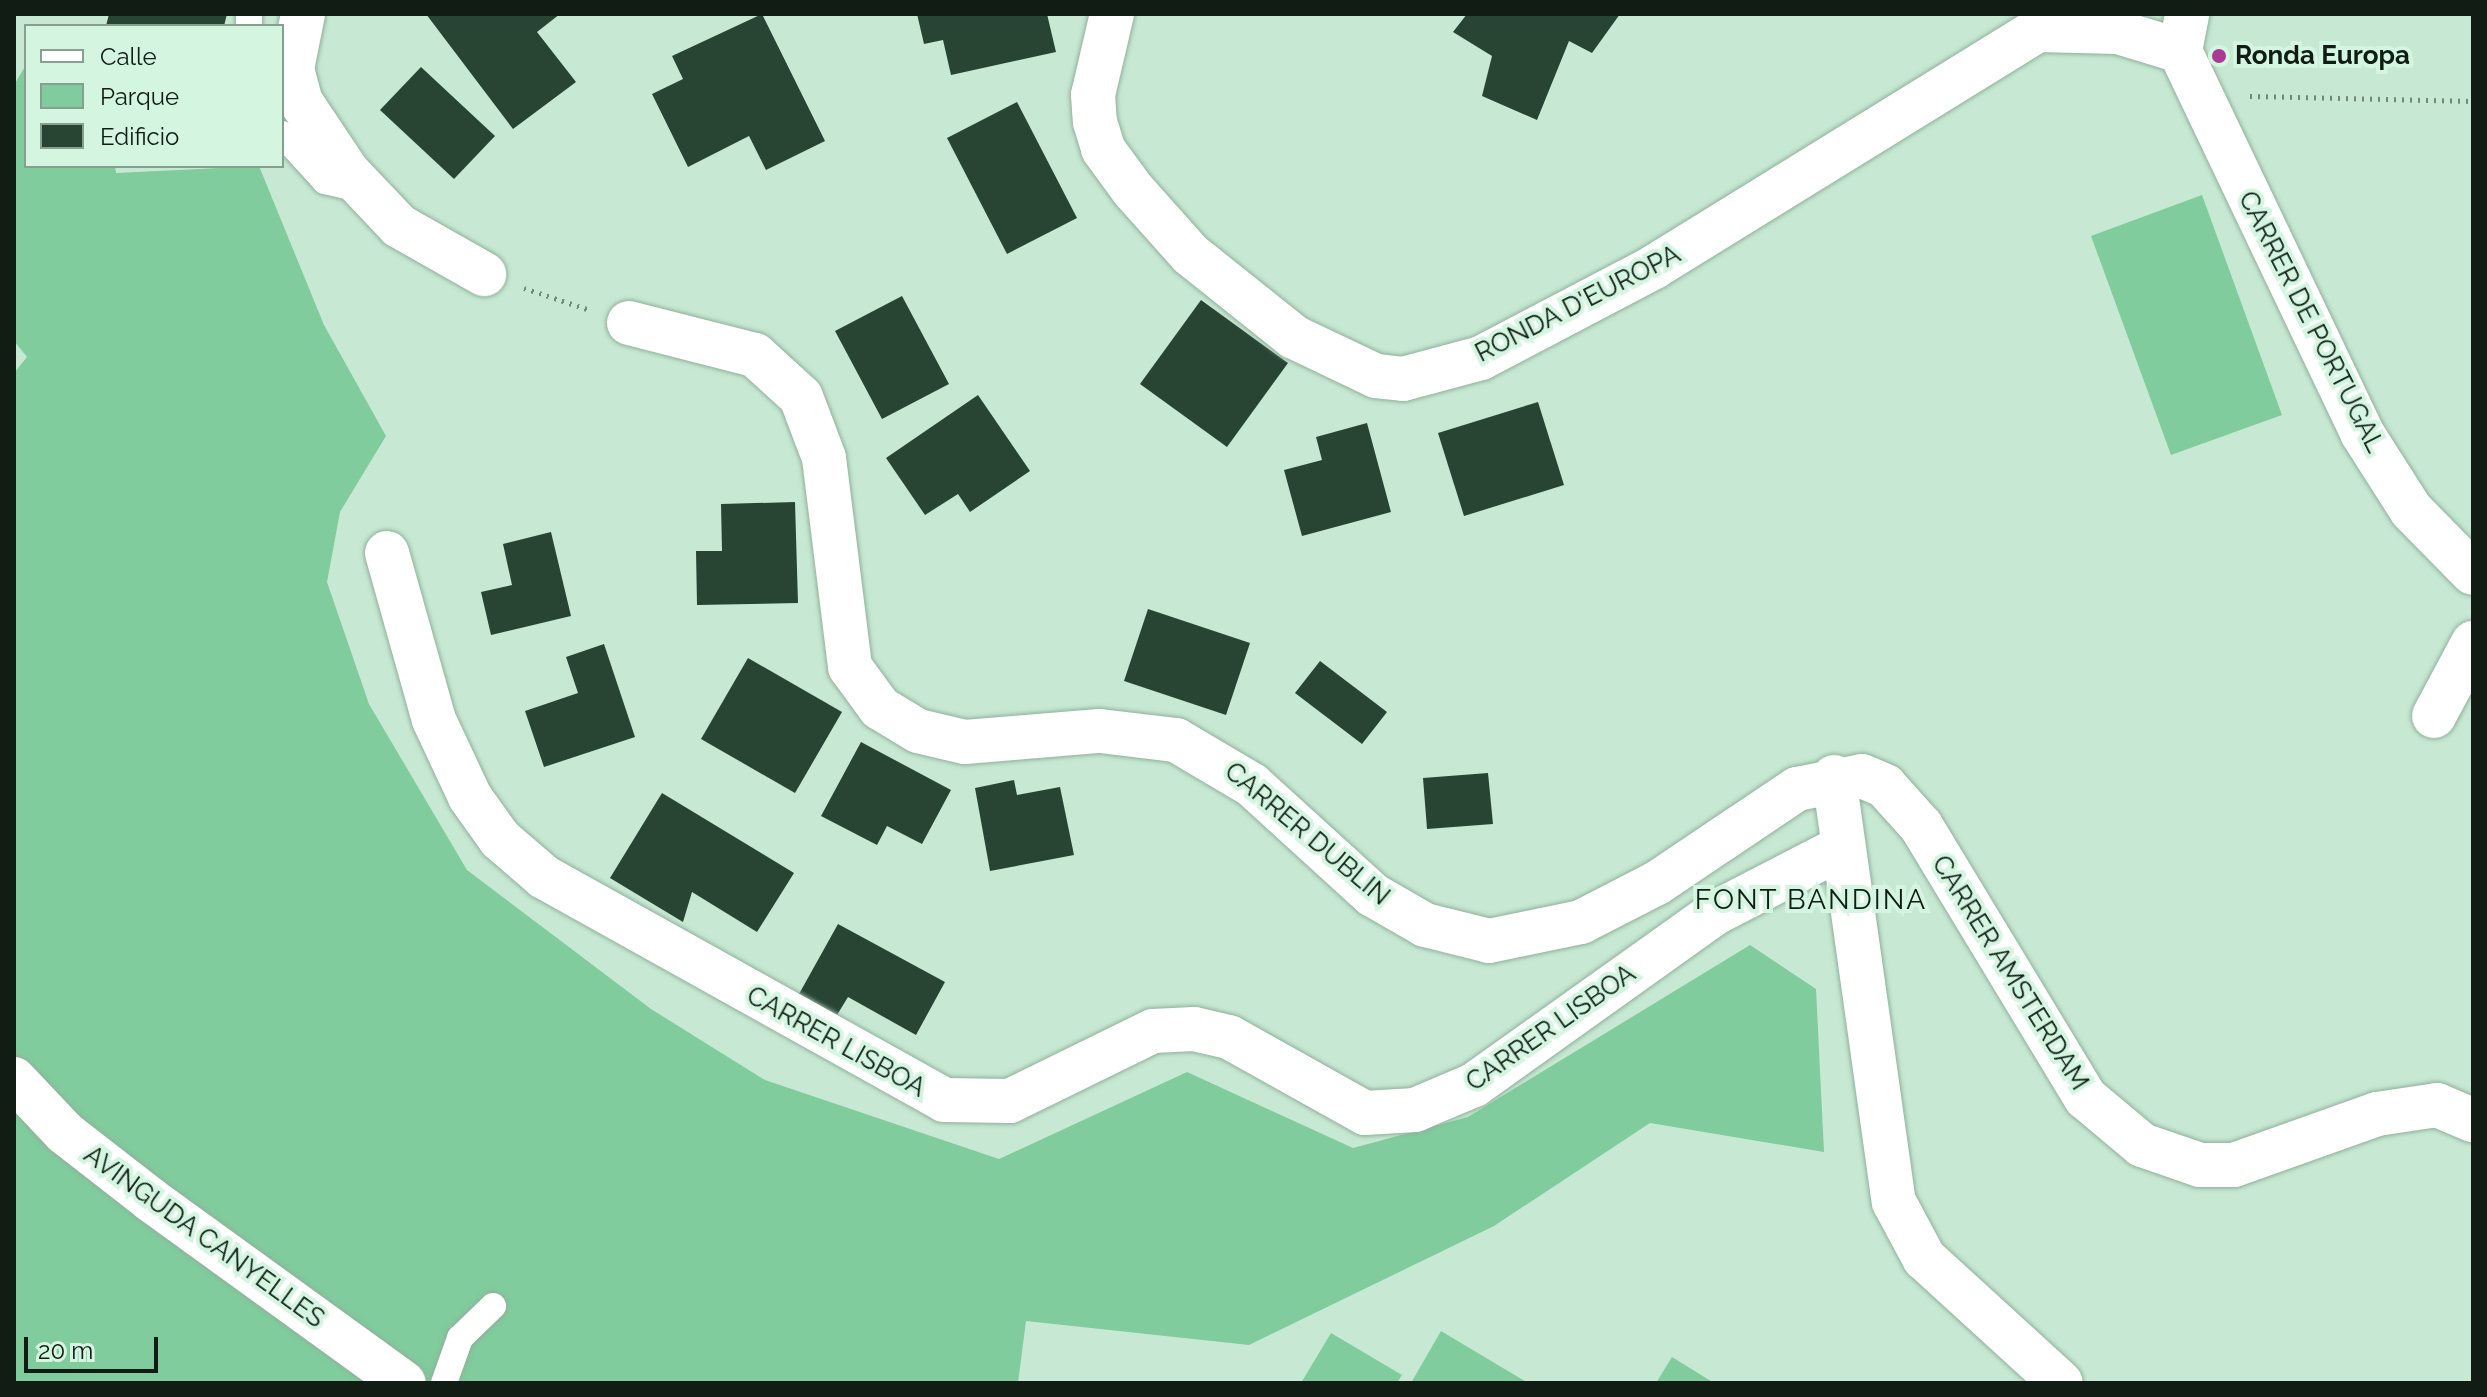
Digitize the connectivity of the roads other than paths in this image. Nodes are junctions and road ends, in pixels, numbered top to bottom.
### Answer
1 (303, 14) edge
2 (1112, 14) edge
3 (2184, 32) edge
4 (284, 136) edge
5 (366, 191) junction
6 (484, 274) dead end
7 (629, 323) dead end
8 (387, 553) dead end
9 (2473, 573) edge
10 (2473, 643) edge
11 (2434, 716) dead end
12 (1834, 777) junction
13 (1843, 847) junction
14 (14, 1079) edge
15 (2473, 1120) edge
16 (493, 1306) dead end
17 (404, 1383) edge
18 (444, 1383) edge
19 (2061, 1383) edge

1 - 5 street
2 - 3 street, RONDA D'EUROPA
3 - 9 street, CARRER DE PORTUGAL
4 - 5 lane
5 - 6 street
7 - 12 street, CARRER DUBLIN
8 - 13 street, CARRER LISBOA
10 - 11 street
12 - 13 street
12 - 15 street, CARRER AMSTERDAM
13 - 19 street
14 - 17 street, AVINGUDA CANYELLES
16 - 18 lane

